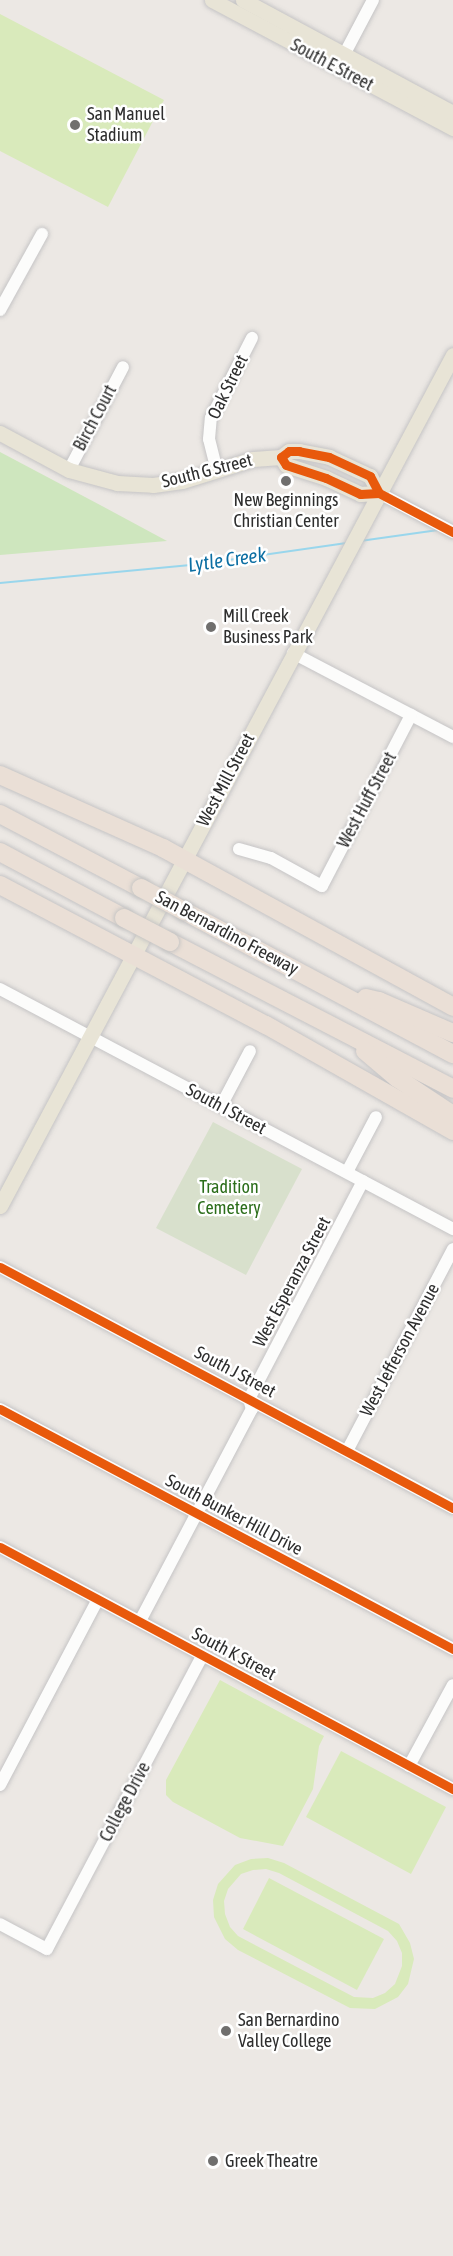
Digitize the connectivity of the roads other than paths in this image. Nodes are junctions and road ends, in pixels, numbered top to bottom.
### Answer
1 (212, 0) edge
2 (243, 0) edge
3 (373, 0) edge
4 (344, 55) junction
5 (453, 113) edge
6 (453, 128) edge
7 (42, 234) dead end
8 (0, 310) edge
9 (252, 338) dead end
10 (453, 355) edge
11 (123, 367) dead end
12 (0, 433) edge
13 (69, 470) junction
14 (217, 471) junction
15 (379, 493) junction
16 (453, 532) edge
17 (293, 653) junction
18 (411, 715) junction
19 (453, 737) edge
20 (0, 775) edge
21 (0, 814) edge
22 (239, 849) dead end
23 (0, 852) edge
24 (183, 860) junction
25 (0, 885) edge
26 (132, 956) junction
27 (0, 989) edge
28 (341, 993) junction
29 (453, 1007) edge
30 (341, 1030) junction
31 (453, 1033) edge
32 (90, 1037) junction
33 (250, 1051) dead end
34 (453, 1054) edge
35 (453, 1089) edge
36 (221, 1106) junction
37 (453, 1115) edge
38 (376, 1117) dead end
39 (453, 1131) edge
40 (347, 1173) junction
41 (363, 1181) junction
42 (0, 1206) edge
43 (453, 1229) edge
44 (453, 1249) edge
45 (0, 1267) edge
46 (249, 1399) junction
47 (0, 1409) edge
48 (347, 1451) junction
49 (453, 1508) edge
50 (196, 1514) junction
51 (0, 1547) edge
52 (98, 1599) junction
53 (140, 1622) junction
54 (453, 1649) edge
55 (202, 1656) junction
56 (453, 1685) edge
57 (409, 1766) junction
58 (0, 1785) edge
59 (453, 1789) edge
60 (0, 1924) edge

1 - 6 main road, South E Street
2 - 4 main road, South E Street
3 - 4 street
4 - 5 main road, South E Street
7 - 8 street
9 - 14 street, Oak Street
10 - 15 main road, West Mill Street
11 - 13 street, Birch Court
12 - 13 main road, South G Street
13 - 14 main road, South G Street
14 - 15 main road, South G Street
15 - 16 street, South G Street
15 - 17 main road, West Mill Street
17 - 18 street
17 - 24 main road, West Mill Street
18 - 19 street
18 - 22 street, West Huff Street
20 - 24 highway
21 - 28 highway, San Bernardino Freeway, bridge
23 - 30 highway, San Bernardino Freeway, bridge
24 - 26 main road, West Mill Street
24 - 29 highway
25 - 26 highway
26 - 32 main road, West Mill Street
26 - 39 highway
27 - 32 street, South I Street
28 - 31 highway
28 - 34 highway, San Bernardino Freeway
30 - 35 highway, San Bernardino Freeway
30 - 37 highway
32 - 36 street, South I Street
32 - 42 main road, West Mill Street
33 - 36 street
36 - 40 street, South I Street
38 - 40 street
40 - 41 street, South I Street
41 - 43 street, South I Street
41 - 46 street, West Esperanza Street
44 - 48 street, West Jefferson Avenue
45 - 46 street, South J Street
46 - 48 street, South J Street
46 - 50 street, West Esperanza Street
47 - 50 street, South Bunker Hill Drive
48 - 49 street, South J Street
50 - 53 street, West Esperanza Street
50 - 54 street, South Bunker Hill Drive
51 - 52 street, South K Street
52 - 53 street, South K Street
52 - 58 street
53 - 55 street, South K Street
55 - 57 street, South K Street
55 - 60 street, College Drive
56 - 57 street
57 - 59 street, South K Street

